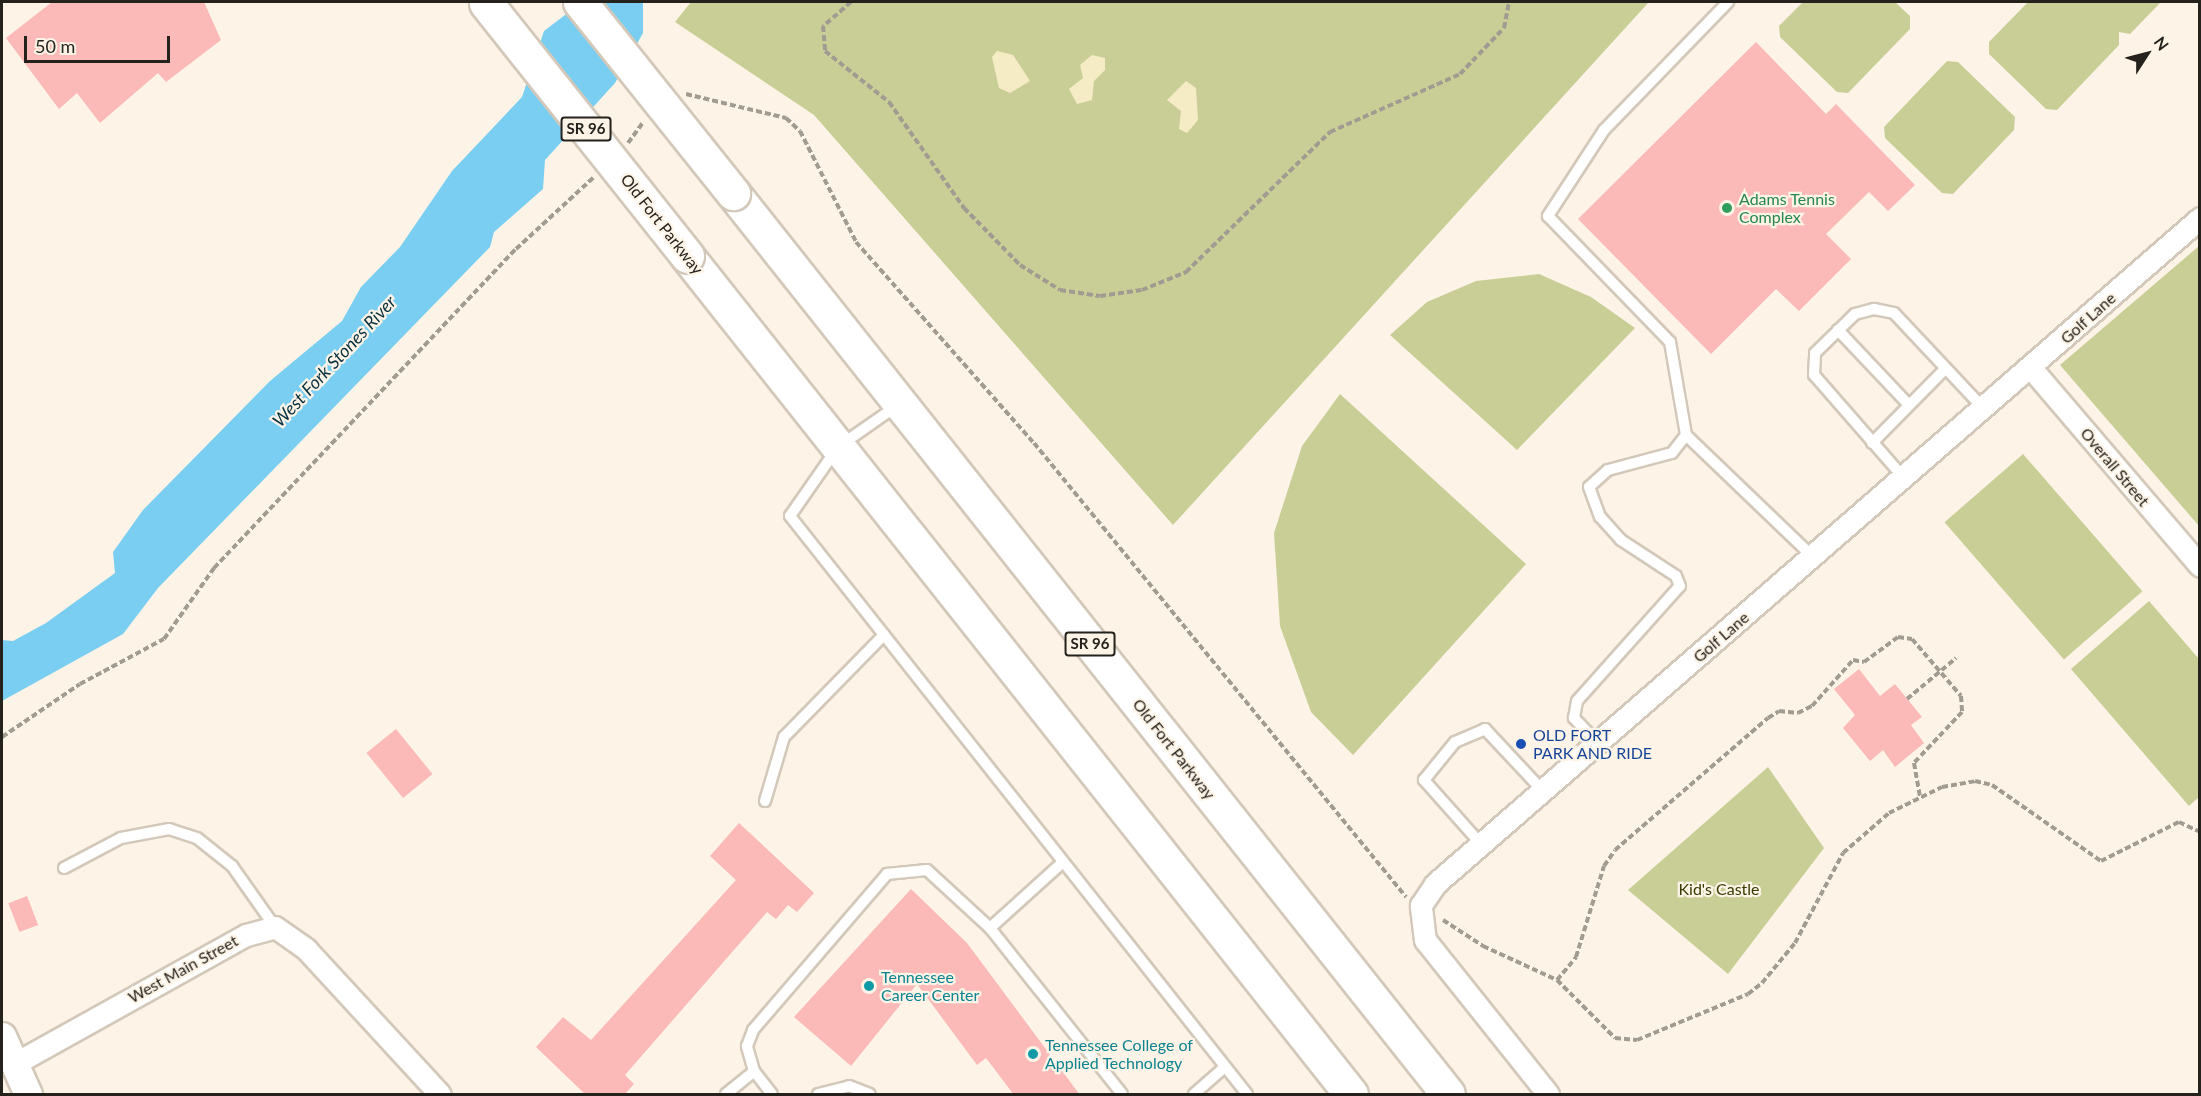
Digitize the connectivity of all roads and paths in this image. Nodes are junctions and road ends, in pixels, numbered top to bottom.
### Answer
1 (486, 2) edge
2 (580, 2) edge
3 (851, 2) edge
4 (1509, 2) edge
5 (1728, 2) edge
6 (2199, 218) edge
7 (1838, 330) junction
8 (1946, 368) junction
9 (2031, 368) junction
10 (1907, 403) junction
11 (900, 404) junction
12 (1984, 409) junction
13 (1686, 435) junction
14 (1872, 443) junction
15 (838, 447) junction
16 (1904, 478) junction
17 (1813, 557) junction
18 (2199, 566) edge
19 (884, 635) junction
20 (1956, 658) dead end
21 (1940, 672) junction
22 (1907, 699) dead end
23 (1598, 743) junction
24 (1543, 791) junction
25 (1920, 797) dead end
26 (765, 801) dead end
27 (1481, 844) junction
28 (1063, 862) junction
29 (64, 868) dead end
30 (275, 927) junction
31 (990, 928) junction
32 (1557, 980) dead end
33 (2, 1036) edge
34 (14, 1064) junction
35 (1225, 1067) junction
36 (753, 1071) junction
37 (28, 1095) edge
38 (440, 1095) edge
39 (726, 1095) edge
40 (772, 1095) edge
41 (818, 1095) edge
42 (870, 1095) edge
43 (1122, 1095) edge
44 (1194, 1095) edge
45 (1247, 1095) edge
46 (1351, 1095) edge
47 (1448, 1095) edge
48 (1548, 1095) edge

1 - 15 main road, Old Fort Parkway / SR 96, bridge
2 - 11 main road, Old Fort Parkway / SR 96, bridge
3 - 4 path
5 - 13 lane
6 - 9 street, Golf Lane
7 - 8 lane
7 - 10 lane
7 - 14 lane
8 - 10 lane
8 - 12 lane
9 - 12 street, Golf Lane
9 - 18 street, Overall Street
10 - 14 lane
11 - 15 lane
11 - 47 main road, Old Fort Parkway / SR 96
12 - 16 street, Golf Lane
13 - 17 lane
13 - 23 lane
14 - 16 lane
15 - 19 lane
15 - 46 main road, Old Fort Parkway / SR 96
16 - 17 street, Golf Lane
17 - 23 street, Golf Lane
19 - 26 lane
19 - 28 lane
20 - 21 path
21 - 22 path
21 - 25 path
21 - 32 path
23 - 24 street, Golf Lane
24 - 27 street, Golf Lane
24 - 27 lane
27 - 48 street, Golf Lane
28 - 31 lane
28 - 35 lane
29 - 30 lane
30 - 34 street, West Main Street
30 - 38 street
31 - 36 lane
31 - 43 lane
33 - 34 street
34 - 37 street
35 - 44 lane
35 - 45 lane
36 - 39 lane
36 - 40 lane
41 - 42 lane

